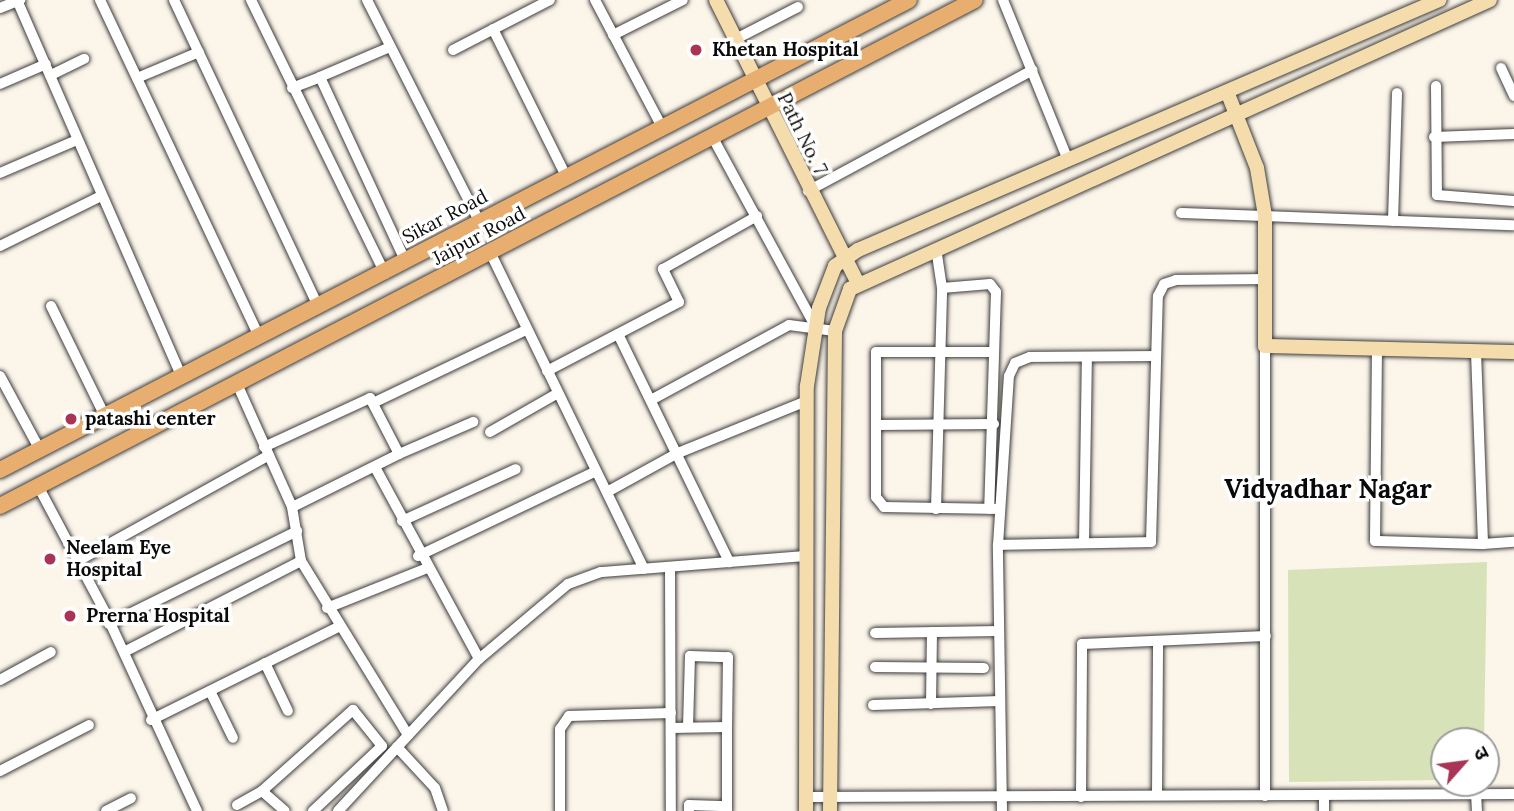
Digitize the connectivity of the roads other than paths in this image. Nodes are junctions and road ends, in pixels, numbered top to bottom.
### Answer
1 (19, 0) edge
2 (100, 0) edge
3 (174, 0) edge
4 (367, 0) edge
5 (550, 0) edge
6 (595, 0) edge
7 (683, 0) edge
8 (716, 0) edge
9 (909, 0) edge
10 (975, 0) edge
11 (1003, 0) edge
12 (1439, 0) edge
13 (1490, 0) edge
14 (255, 2) edge
15 (798, 7) dead end
16 (0, 8) edge
17 (493, 29) junction
18 (613, 35) junction
19 (734, 40) junction
20 (390, 47) junction
21 (453, 50) dead end
22 (200, 52) junction
23 (84, 59) dead end
24 (46, 64) junction
25 (1501, 68) dead end
26 (1033, 70) junction
27 (51, 75) junction
28 (320, 77) junction
29 (137, 79) junction
30 (754, 79) junction
31 (0, 84) edge
32 (1436, 86) dead end
33 (292, 88) junction
34 (1398, 93) dead end
35 (1228, 94) junction
36 (1514, 96) edge
37 (769, 110) junction
38 (1237, 113) junction
39 (661, 125) junction
40 (1514, 134) edge
41 (1434, 137) junction
42 (713, 138) junction
43 (76, 140) junction
44 (1068, 160) junction
45 (0, 173) edge
46 (566, 176) junction
47 (808, 191) junction
48 (100, 198) junction
49 (1514, 201) edge
50 (1181, 213) dead end
51 (757, 216) junction
52 (1265, 216) junction
53 (1393, 221) junction
54 (1513, 221) edge
55 (480, 223) junction
56 (0, 246) edge
57 (936, 248) junction
58 (491, 254) junction
59 (844, 259) junction
60 (406, 262) junction
61 (385, 274) junction
62 (1263, 279) junction
63 (858, 283) junction
64 (942, 288) junction
65 (51, 306) dead end
66 (319, 308) junction
67 (816, 326) junction
68 (526, 330) junction
69 (835, 331) junction
70 (618, 334) junction
71 (260, 338) junction
72 (1265, 346) junction
73 (1377, 349) junction
74 (995, 352) junction
75 (1476, 352) junction
76 (1514, 352) edge
77 (941, 353) junction
78 (1153, 356) junction
79 (1087, 358) junction
80 (547, 371) junction
81 (0, 376) edge
82 (182, 378) junction
83 (237, 386) junction
84 (558, 393) junction
85 (651, 400) junction
86 (807, 401) junction
87 (373, 403) junction
88 (105, 416) junction
89 (473, 422) dead end
90 (994, 424) junction
91 (878, 425) junction
92 (940, 426) junction
93 (490, 432) dead end
94 (40, 450) junction
95 (266, 451) junction
96 (678, 453) junction
97 (399, 454) junction
98 (376, 469) junction
99 (516, 469) dead end
100 (0, 470) edge
101 (596, 471) junction
102 (38, 486) junction
103 (607, 492) junction
104 (0, 506) edge
105 (292, 508) junction
106 (936, 509) junction
107 (995, 509) junction
108 (402, 521) junction
109 (297, 531) junction
110 (1514, 542) edge
111 (1084, 543) junction
112 (1483, 544) junction
113 (998, 545) junction
114 (418, 556) junction
115 (806, 556) junction
116 (78, 561) junction
117 (300, 561) junction
118 (729, 562) junction
119 (670, 567) junction
120 (425, 569) junction
121 (644, 569) junction
122 (327, 608) junction
123 (109, 624) junction
124 (338, 627) junction
125 (999, 631) junction
126 (932, 632) junction
127 (875, 633) dead end
128 (1265, 636) junction
129 (1158, 642) junction
130 (51, 652) dead end
131 (124, 652) junction
132 (479, 659) junction
133 (265, 663) junction
134 (875, 667) dead end
135 (931, 668) junction
136 (984, 668) dead end
137 (0, 680) edge
138 (210, 691) junction
139 (1000, 701) junction
140 (931, 704) junction
141 (873, 705) dead end
142 (288, 711) dead end
143 (671, 713) junction
144 (151, 720) junction
145 (89, 725) dead end
146 (688, 727) junction
147 (727, 727) junction
148 (671, 728) junction
149 (408, 735) junction
150 (233, 738) dead end
151 (397, 747) junction
152 (0, 771) edge
153 (262, 791) junction
154 (1430, 794) edge
155 (1157, 795) junction
156 (1003, 796) junction
157 (1265, 796) junction
158 (1324, 796) junction
159 (1081, 797) junction
160 (131, 798) dead end
161 (916, 798) junction
162 (830, 803) edge
163 (806, 804) edge
164 (237, 805) dead end
165 (727, 808) edge
166 (106, 811) edge
167 (197, 811) edge
168 (285, 811) edge
169 (313, 811) edge
170 (338, 811) edge
171 (443, 811) edge
172 (560, 811) edge
173 (671, 811) edge
174 (689, 811) edge
175 (916, 811) edge
176 (1002, 811) edge
177 (1324, 811) edge

1 - 16 street
1 - 24 street
2 - 29 street
3 - 22 street
4 - 20 street
5 - 17 street
6 - 18 street
7 - 18 street
8 - 19 street, Path No. 7
9 - 30 main road, Sikar Road
10 - 37 main road, Jaipur Road
11 - 26 street
12 - 35 street
13 - 38 street
14 - 33 street
15 - 19 street
17 - 21 street
17 - 46 street
18 - 39 street
19 - 30 street, Path No. 7
20 - 28 street
20 - 55 street
22 - 29 street
22 - 66 street
23 - 27 street
24 - 27 street
24 - 31 street
25 - 36 street
26 - 44 street
26 - 47 street
27 - 43 street
28 - 33 street
28 - 60 street
29 - 71 street
30 - 37 street, Path No. 7
30 - 39 main road, Sikar Road
32 - 41 street
33 - 61 street
34 - 53 street
35 - 38 street
35 - 44 street
37 - 42 main road, Jaipur Road
37 - 47 street, Path No. 7
38 - 52 street
38 - 57 street
39 - 46 main road, Sikar Road
40 - 41 street
41 - 49 street
42 - 51 street
42 - 58 main road, Jaipur Road
43 - 45 street
43 - 48 street
44 - 59 street
46 - 55 main road, Sikar Road
47 - 59 street, Path No. 7
48 - 56 street
48 - 82 street
50 - 52 street
51 - 67 street
51 - 70 street
52 - 53 street
52 - 62 street
53 - 54 street
55 - 60 main road, Sikar Road
57 - 63 street
57 - 64 street
58 - 68 street
58 - 83 main road, Jaipur Road
59 - 63 street, Path No. 7
59 - 67 street
60 - 61 main road, Sikar Road
61 - 66 main road, Sikar Road
62 - 72 street
62 - 78 street
63 - 69 street
64 - 74 street
64 - 77 street
65 - 88 street
66 - 71 main road, Sikar Road
67 - 69 street
67 - 85 street
67 - 86 street
68 - 80 street
68 - 87 street
69 - 162 street
70 - 80 street
70 - 85 street
71 - 82 main road, Sikar Road
72 - 73 street
72 - 128 street
73 - 75 street
73 - 112 street
74 - 77 street
74 - 90 street
75 - 76 street
75 - 112 street
77 - 91 street
77 - 92 street
78 - 79 street
78 - 111 street
79 - 107 street
79 - 111 street
80 - 84 street
81 - 94 street
82 - 88 main road, Sikar Road
83 - 95 street
83 - 102 main road, Jaipur Road
84 - 93 street
84 - 101 street
85 - 96 street
86 - 96 street
86 - 115 street
87 - 95 street
87 - 97 street
88 - 94 main road, Sikar Road
89 - 97 street
90 - 92 street
90 - 107 street
91 - 92 street
91 - 106 street
92 - 106 street
94 - 100 main road, Sikar Road
95 - 105 street
95 - 116 street
96 - 103 street
96 - 118 street
97 - 98 street
98 - 105 street
98 - 108 street
99 - 108 street
101 - 103 street
101 - 114 street
102 - 104 main road, Jaipur Road
102 - 116 street
103 - 121 street
105 - 109 street
106 - 107 street
107 - 113 street
108 - 114 street
109 - 117 street
109 - 123 street
110 - 112 street
111 - 113 street
113 - 125 street
114 - 120 street
115 - 118 street
115 - 163 street
116 - 123 street
117 - 122 street
117 - 131 street
118 - 119 street
119 - 121 street
119 - 143 street
120 - 122 street
120 - 132 street
121 - 132 street
122 - 124 street
123 - 131 street
124 - 133 street
124 - 149 street
125 - 126 street
125 - 139 street
126 - 127 street
126 - 135 street
128 - 129 street
128 - 157 street
129 - 155 street
129 - 159 street
130 - 137 street
131 - 144 street
132 - 149 street
133 - 138 street
133 - 142 street
134 - 135 street
135 - 136 street
135 - 140 street
138 - 144 street
138 - 150 street
139 - 140 street
139 - 156 street
140 - 141 street
143 - 148 street
143 - 172 street
144 - 167 street
145 - 152 street
146 - 147 street
146 - 147 street
146 - 148 street
147 - 165 street
148 - 173 street
149 - 151 street
151 - 170 street
151 - 171 street
153 - 164 street
153 - 168 street
153 - 169 street
154 - 158 street
155 - 157 street
155 - 159 street
156 - 159 street
156 - 161 street
156 - 176 street
157 - 158 street
158 - 177 street
160 - 166 street
161 - 162 street
161 - 175 street
162 - 163 street
165 - 174 street

